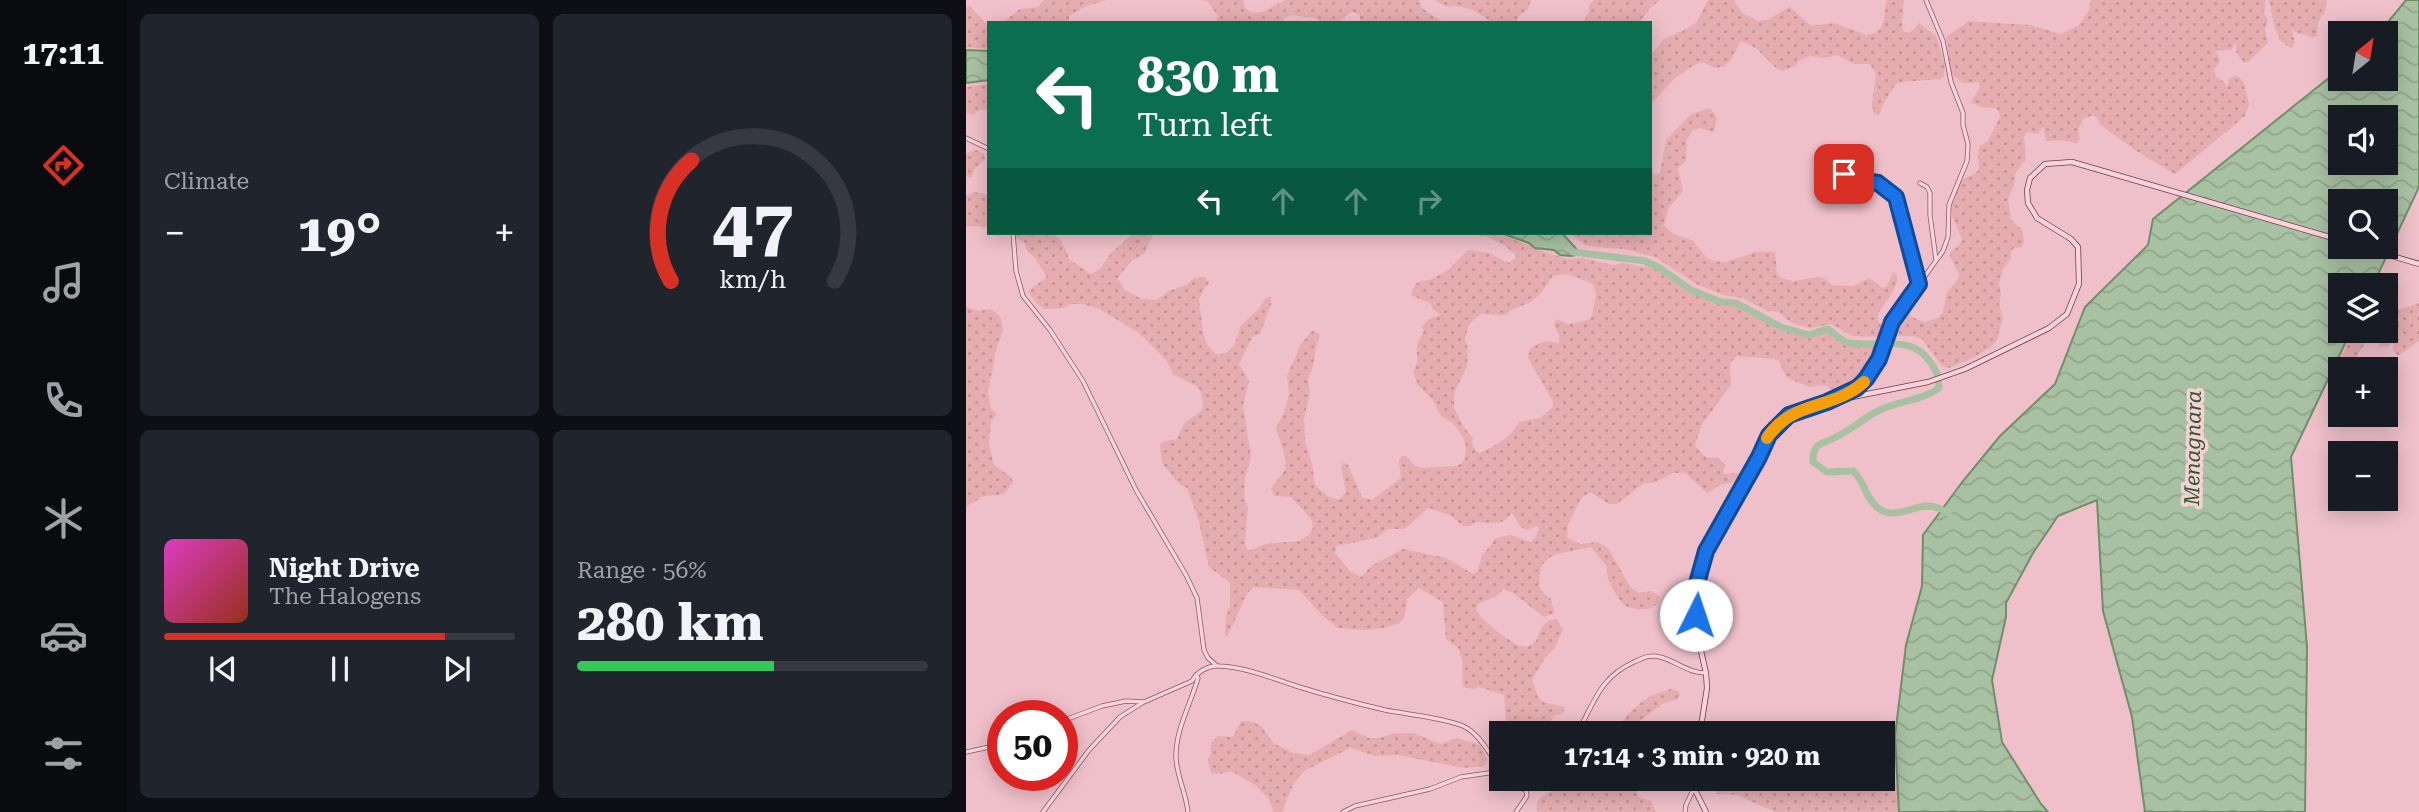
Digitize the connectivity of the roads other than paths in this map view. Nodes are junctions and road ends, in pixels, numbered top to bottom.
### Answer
1 (1926, 0) edge
2 (966, 138) edge
3 (987, 148) edge
4 (1844, 174) dead end
5 (1920, 183) dead end
6 (1013, 235) edge
7 (2328, 236) edge
8 (2398, 258) edge
9 (1936, 260) junction
10 (2419, 264) edge
11 (1919, 284) junction
12 (1827, 402) junction
13 (1216, 665) junction
14 (1706, 673) junction
15 (1196, 675) junction
16 (1144, 702) junction
17 (1078, 715) edge
18 (1584, 721) edge
19 (1702, 721) edge
20 (987, 747) edge
21 (966, 752) edge
22 (1489, 754) edge
23 (1489, 773) edge
24 (1525, 791) edge
25 (1693, 791) edge
26 (1696, 791) edge
27 (1043, 812) edge
28 (1188, 812) edge
29 (1343, 812) edge
30 (1516, 812) edge
31 (1685, 812) edge
32 (1706, 812) edge

1 - 9 street
2 - 3 street
4 - 11 street
5 - 9 street
6 - 13 street
7 - 12 main road
8 - 10 main road
9 - 11 street
11 - 12 street
12 - 14 main road
13 - 15 street
13 - 22 street
14 - 18 street
14 - 19 main road
15 - 16 street
15 - 28 street
16 - 17 street
16 - 27 street
20 - 21 street
23 - 29 street
24 - 30 street
25 - 31 street
26 - 32 main road

